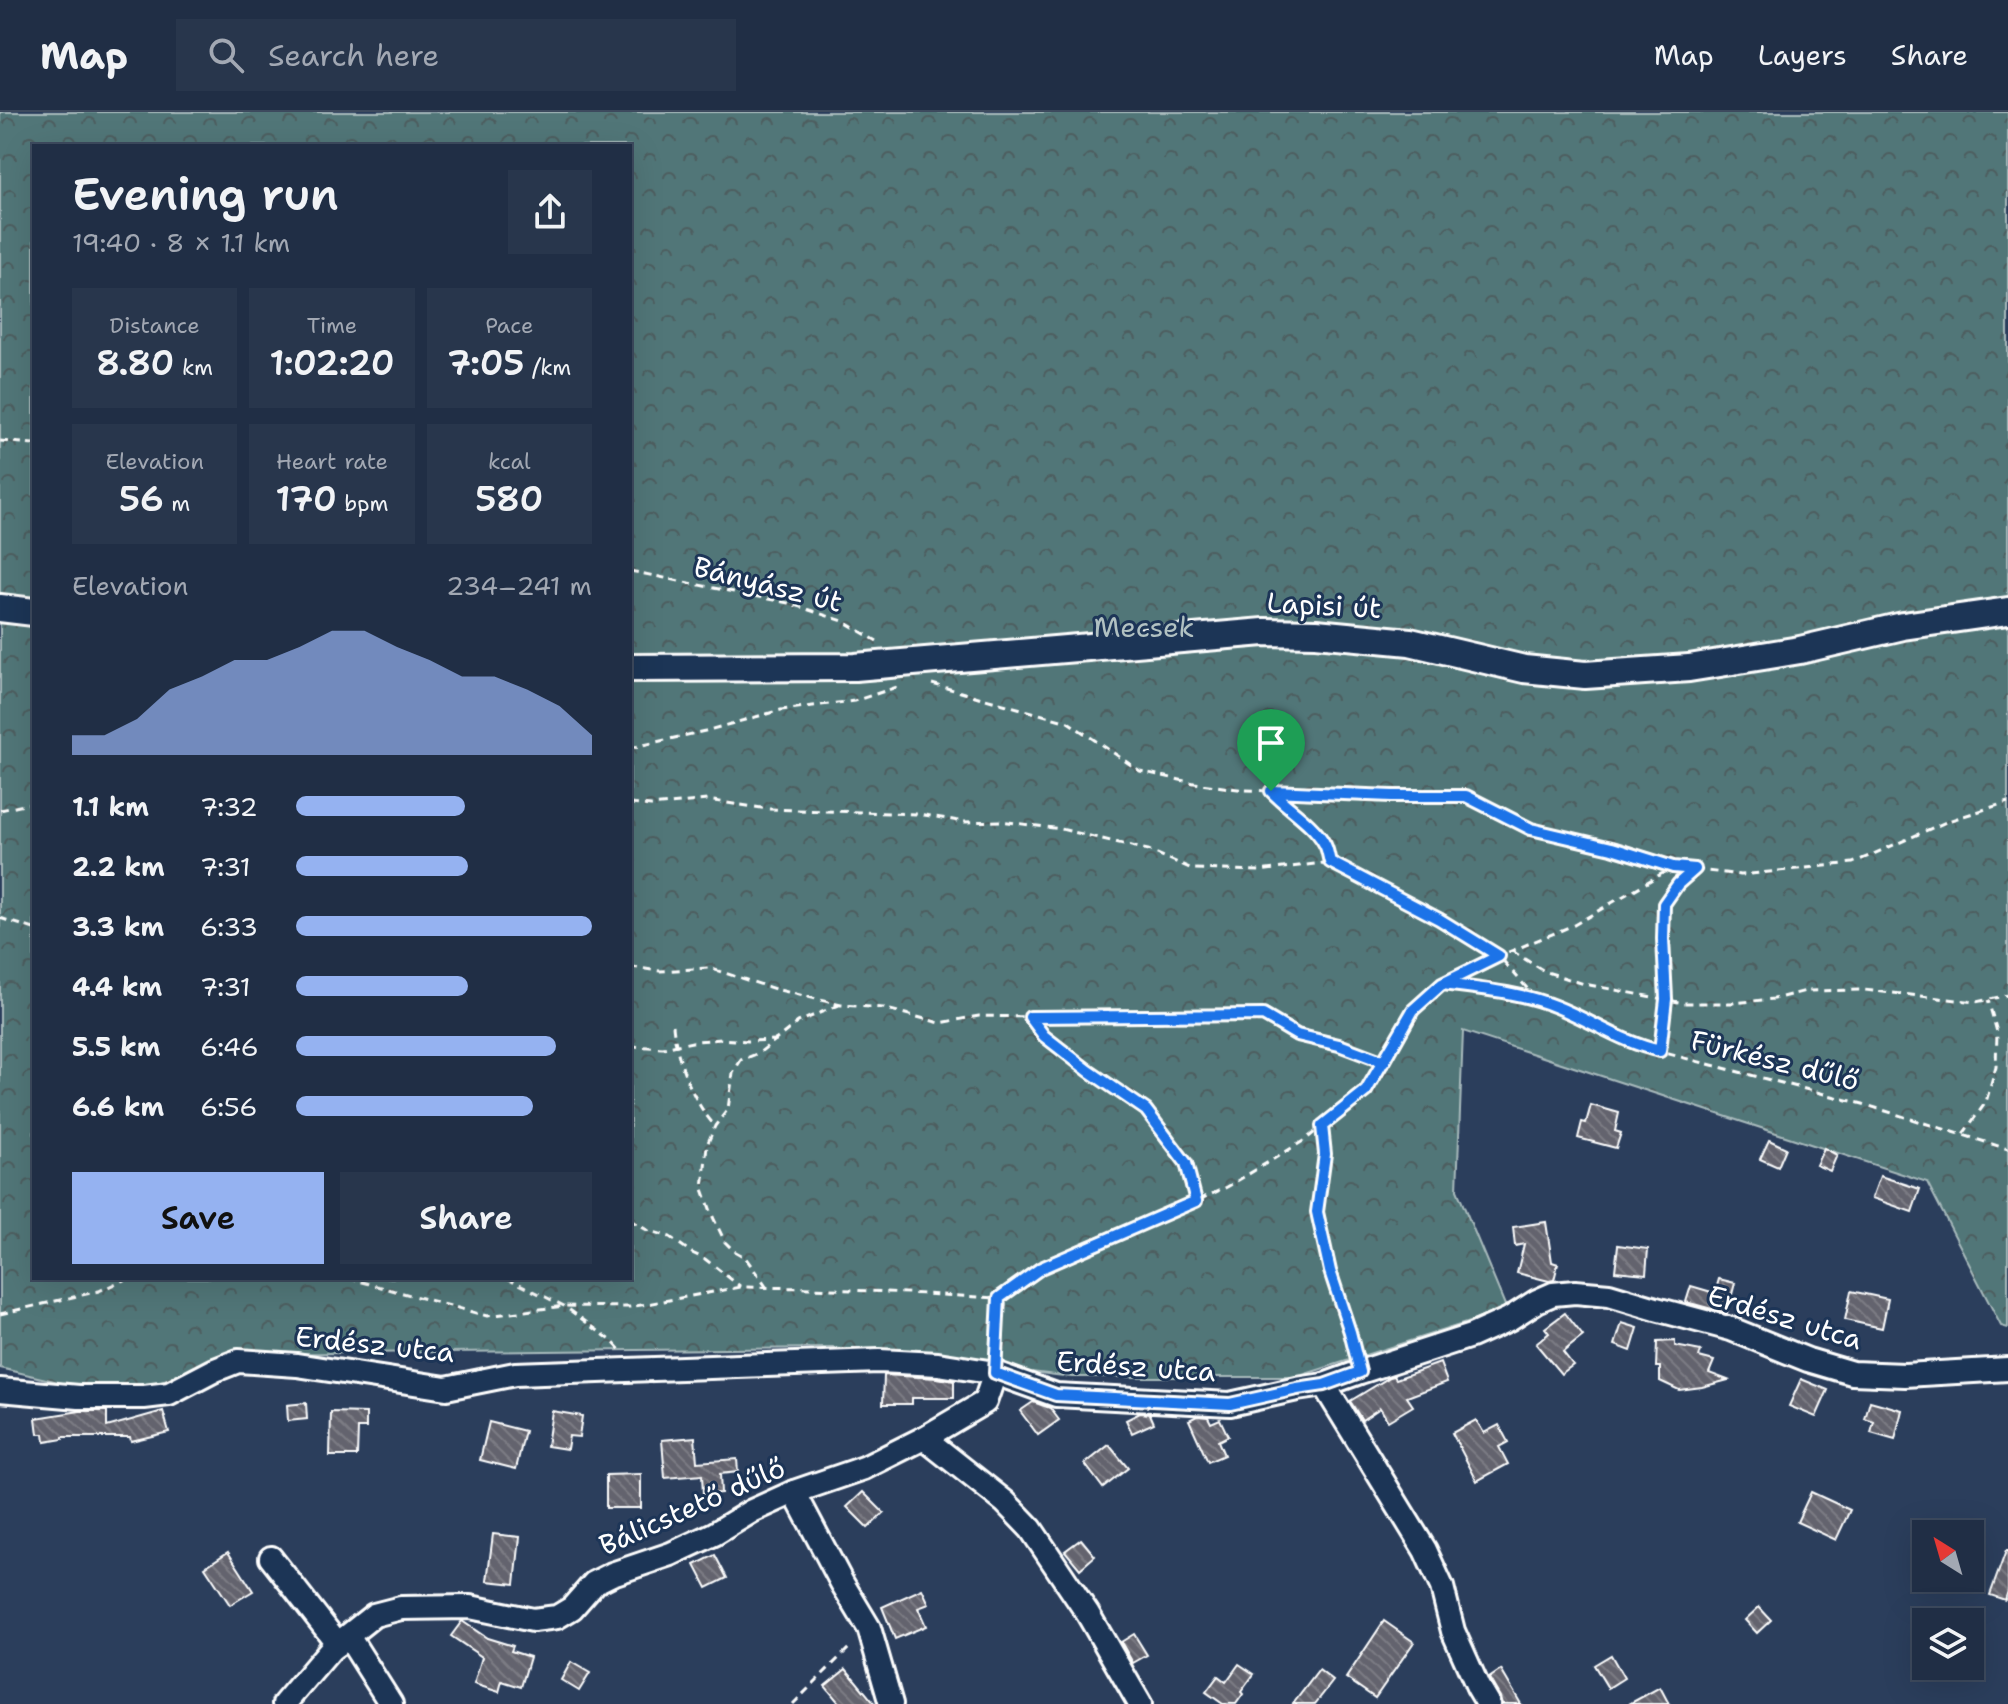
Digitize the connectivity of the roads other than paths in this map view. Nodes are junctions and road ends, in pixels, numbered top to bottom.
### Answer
1 (0, 608) edge
2 (2008, 611) edge
3 (32, 612) edge
4 (632, 668) edge
5 (2008, 1369) edge
6 (995, 1373) junction
7 (1324, 1385) junction
8 (0, 1390) edge
9 (924, 1438) junction
10 (794, 1492) junction
11 (271, 1558) dead end
12 (343, 1640) junction
13 (284, 1704) edge
14 (391, 1704) edge
15 (891, 1704) edge
16 (1140, 1704) edge
17 (1488, 1704) edge

1 - 3 street
2 - 4 street, Lapisi út
5 - 7 street, Erdész utca
6 - 7 street, Erdész utca
6 - 8 street, Erdész utca
6 - 9 street, Bálicstető dűlő
7 - 17 street
9 - 10 street, Bálicstető dűlő
9 - 16 street
10 - 12 street, Bálicstető dűlő
10 - 15 street
11 - 12 street
12 - 13 street, Bálicstető dűlő
12 - 14 street

